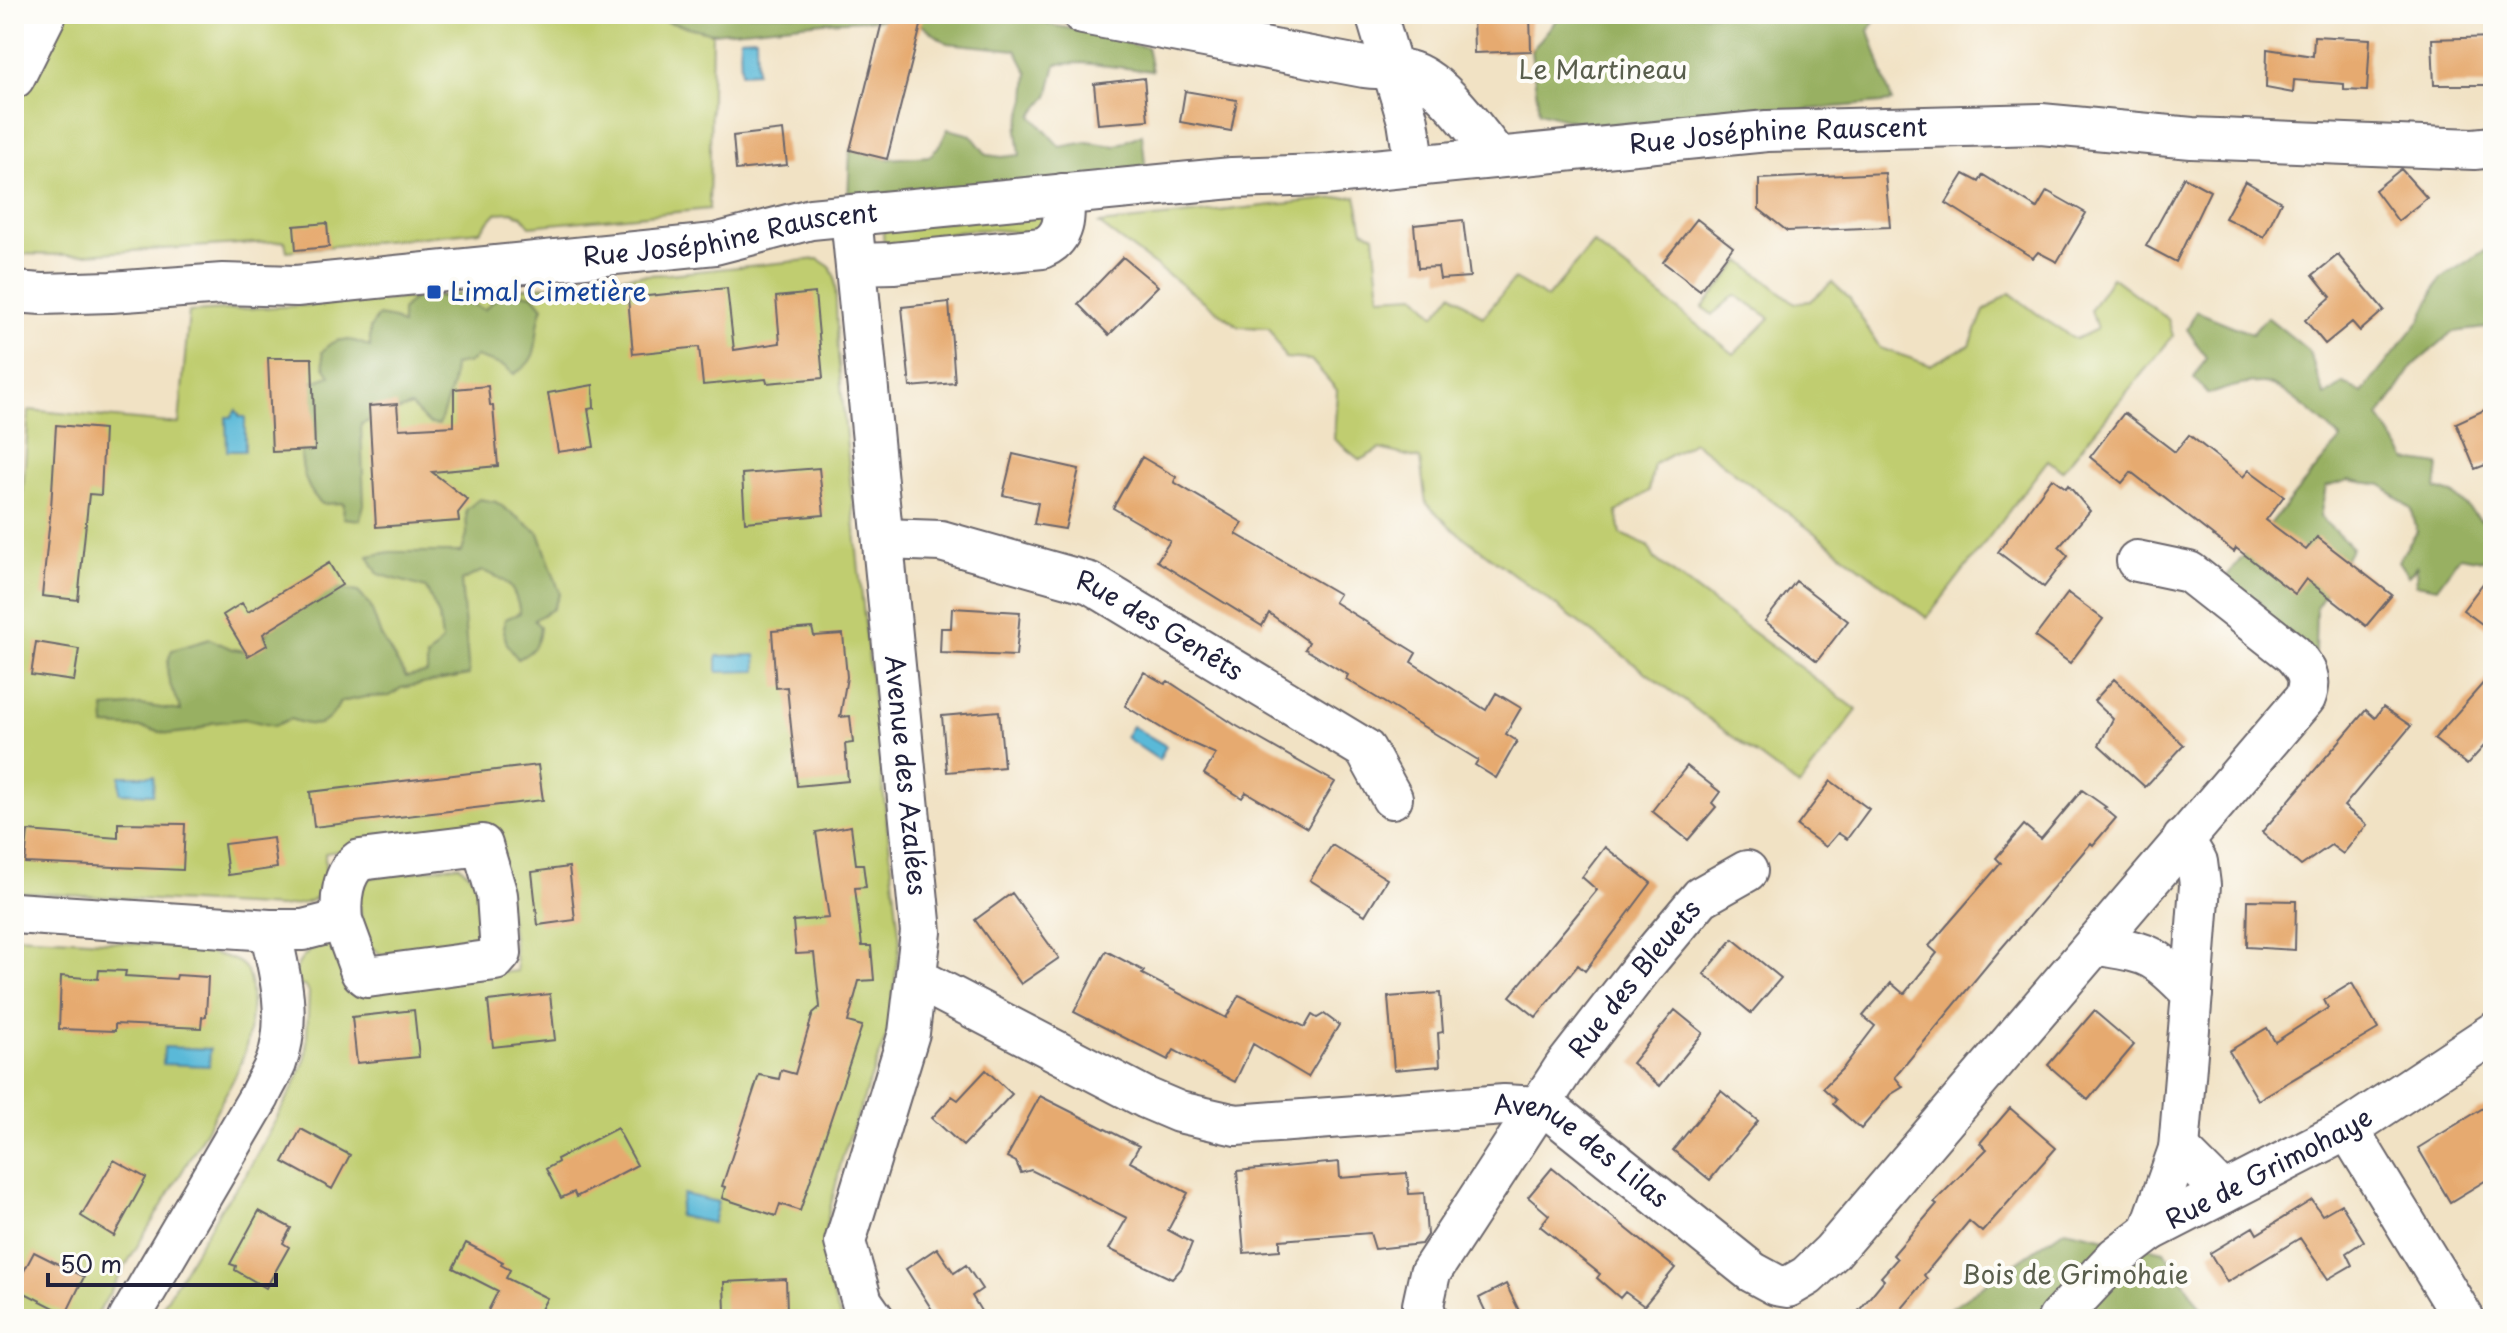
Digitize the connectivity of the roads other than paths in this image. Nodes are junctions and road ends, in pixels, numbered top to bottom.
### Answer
1 (46, 14) edge
2 (1083, 14) edge
3 (1376, 14) edge
4 (1393, 71) junction
5 (14, 78) edge
6 (2493, 147) edge
7 (1497, 157) junction
8 (1415, 166) junction
9 (1063, 194) junction
10 (851, 216) junction
11 (856, 264) junction
12 (14, 300) edge
13 (883, 539) junction
14 (2137, 561) dead end
15 (1392, 798) dead end
16 (2183, 839) junction
17 (1747, 871) dead end
18 (14, 913) edge
19 (342, 920) dead end
20 (270, 930) junction
21 (2095, 944) junction
22 (916, 978) junction
23 (2192, 993) junction
24 (2493, 1033) edge
25 (1540, 1107) junction
26 (2348, 1129) junction
27 (2179, 1149) junction
28 (2223, 1193) junction
29 (2150, 1231) junction
30 (129, 1319) edge
31 (874, 1319) edge
32 (1427, 1319) edge
33 (2058, 1319) edge
34 (2464, 1319) edge

1 - 5 street
2 - 4 street
3 - 4 street
4 - 7 street
4 - 8 street
6 - 7 street, Rue Joséphine Rauscent
7 - 8 street, Rue Joséphine Rauscent
8 - 9 street, Rue Joséphine Rauscent
9 - 10 street, Rue Joséphine Rauscent
9 - 11 street, Rue Joséphine Rauscent
10 - 11 street, Avenue des Azalées
10 - 12 street, Rue Joséphine Rauscent
11 - 13 street, Avenue des Azalées
13 - 15 street, Rue des Genêts
13 - 22 street, Avenue des Azalées
14 - 16 street, Avenue des Lilas
16 - 21 street, Avenue des Lilas
16 - 23 street
17 - 25 street, Rue des Bleuets
18 - 20 street
19 - 20 street
20 - 30 street
21 - 23 street
21 - 25 street, Avenue des Lilas
22 - 25 street, Avenue des Lilas
22 - 31 street, Avenue des Azalées
23 - 27 street
24 - 26 street, Rue de Grimohaye
25 - 32 street, Rue des Bleuets
26 - 28 street, Rue de Grimohaye
26 - 34 street
27 - 28 street
27 - 29 street
28 - 29 street, Rue de Grimohaye
29 - 33 street, Rue de Grimohaye

